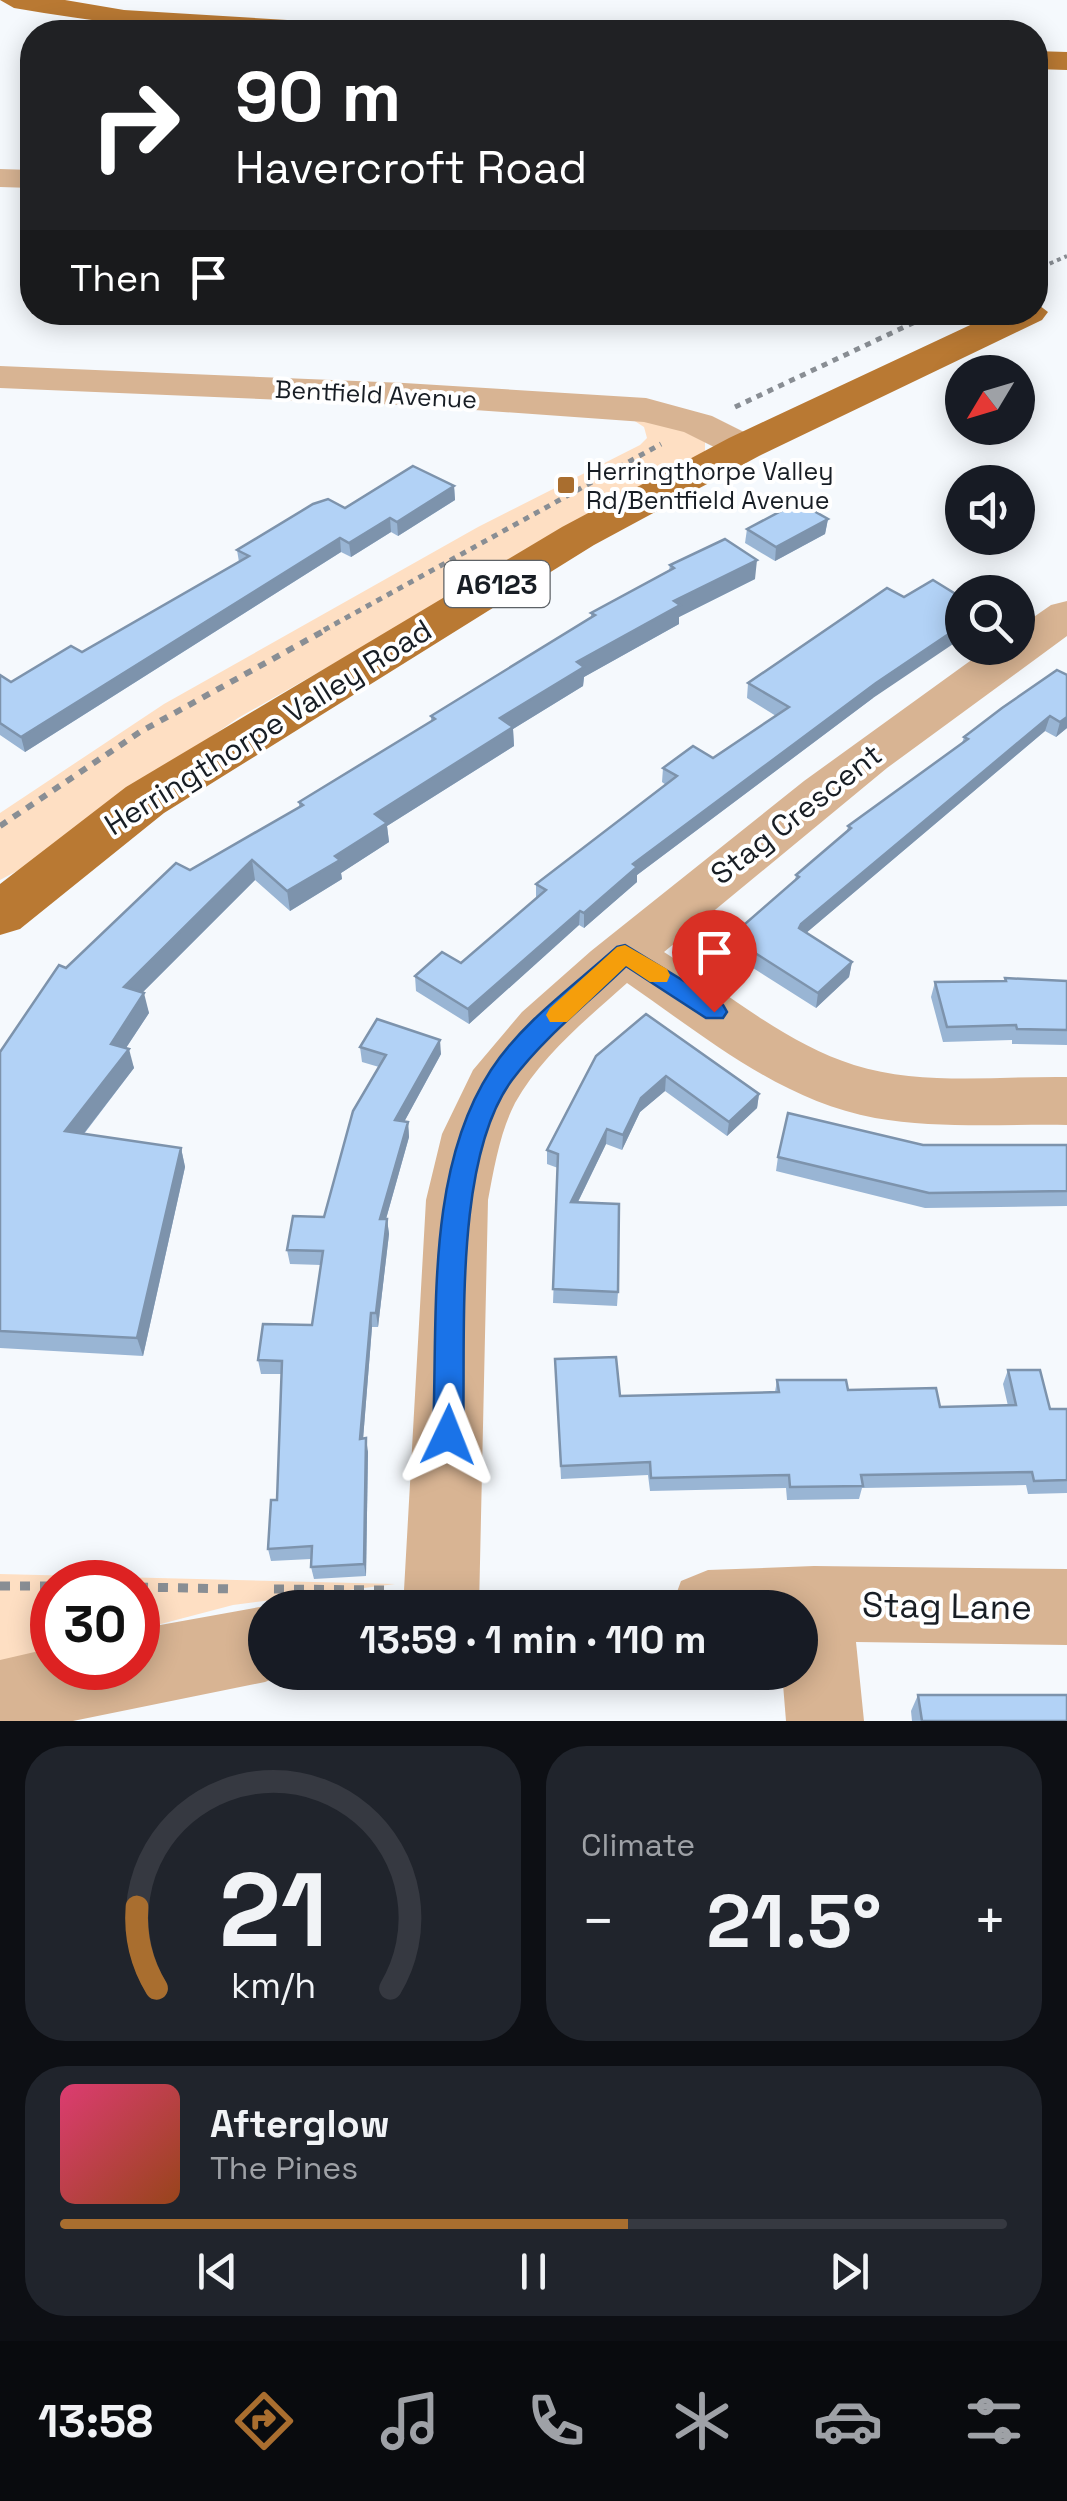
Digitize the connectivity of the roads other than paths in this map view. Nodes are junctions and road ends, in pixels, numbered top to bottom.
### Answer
1 (14, 0) edge
2 (0, 10) edge
3 (69, 20) edge
4 (154, 20) edge
5 (1002, 325) edge
6 (0, 378) edge
7 (744, 447) junction
8 (1067, 615) edge
9 (0, 914) edge
10 (625, 954) junction
11 (1067, 1101) edge
12 (442, 1590) edge
13 (818, 1604) edge
14 (1067, 1607) edge
15 (248, 1647) edge
16 (818, 1647) edge
17 (160, 1663) edge
18 (38, 1690) edge
19 (0, 1699) edge
20 (825, 1721) edge

1 - 4 main road
2 - 3 main road
5 - 7 main road, Herringthorpe Valley Road / A6123
6 - 7 street, Bentfield Avenue
7 - 9 main road, Herringthorpe Valley Road / A6123
8 - 10 street, Stag Crescent
10 - 11 street
10 - 12 street, Stag Crescent
13 - 14 street, Stag Lane
15 - 17 street
16 - 20 street
18 - 19 street

